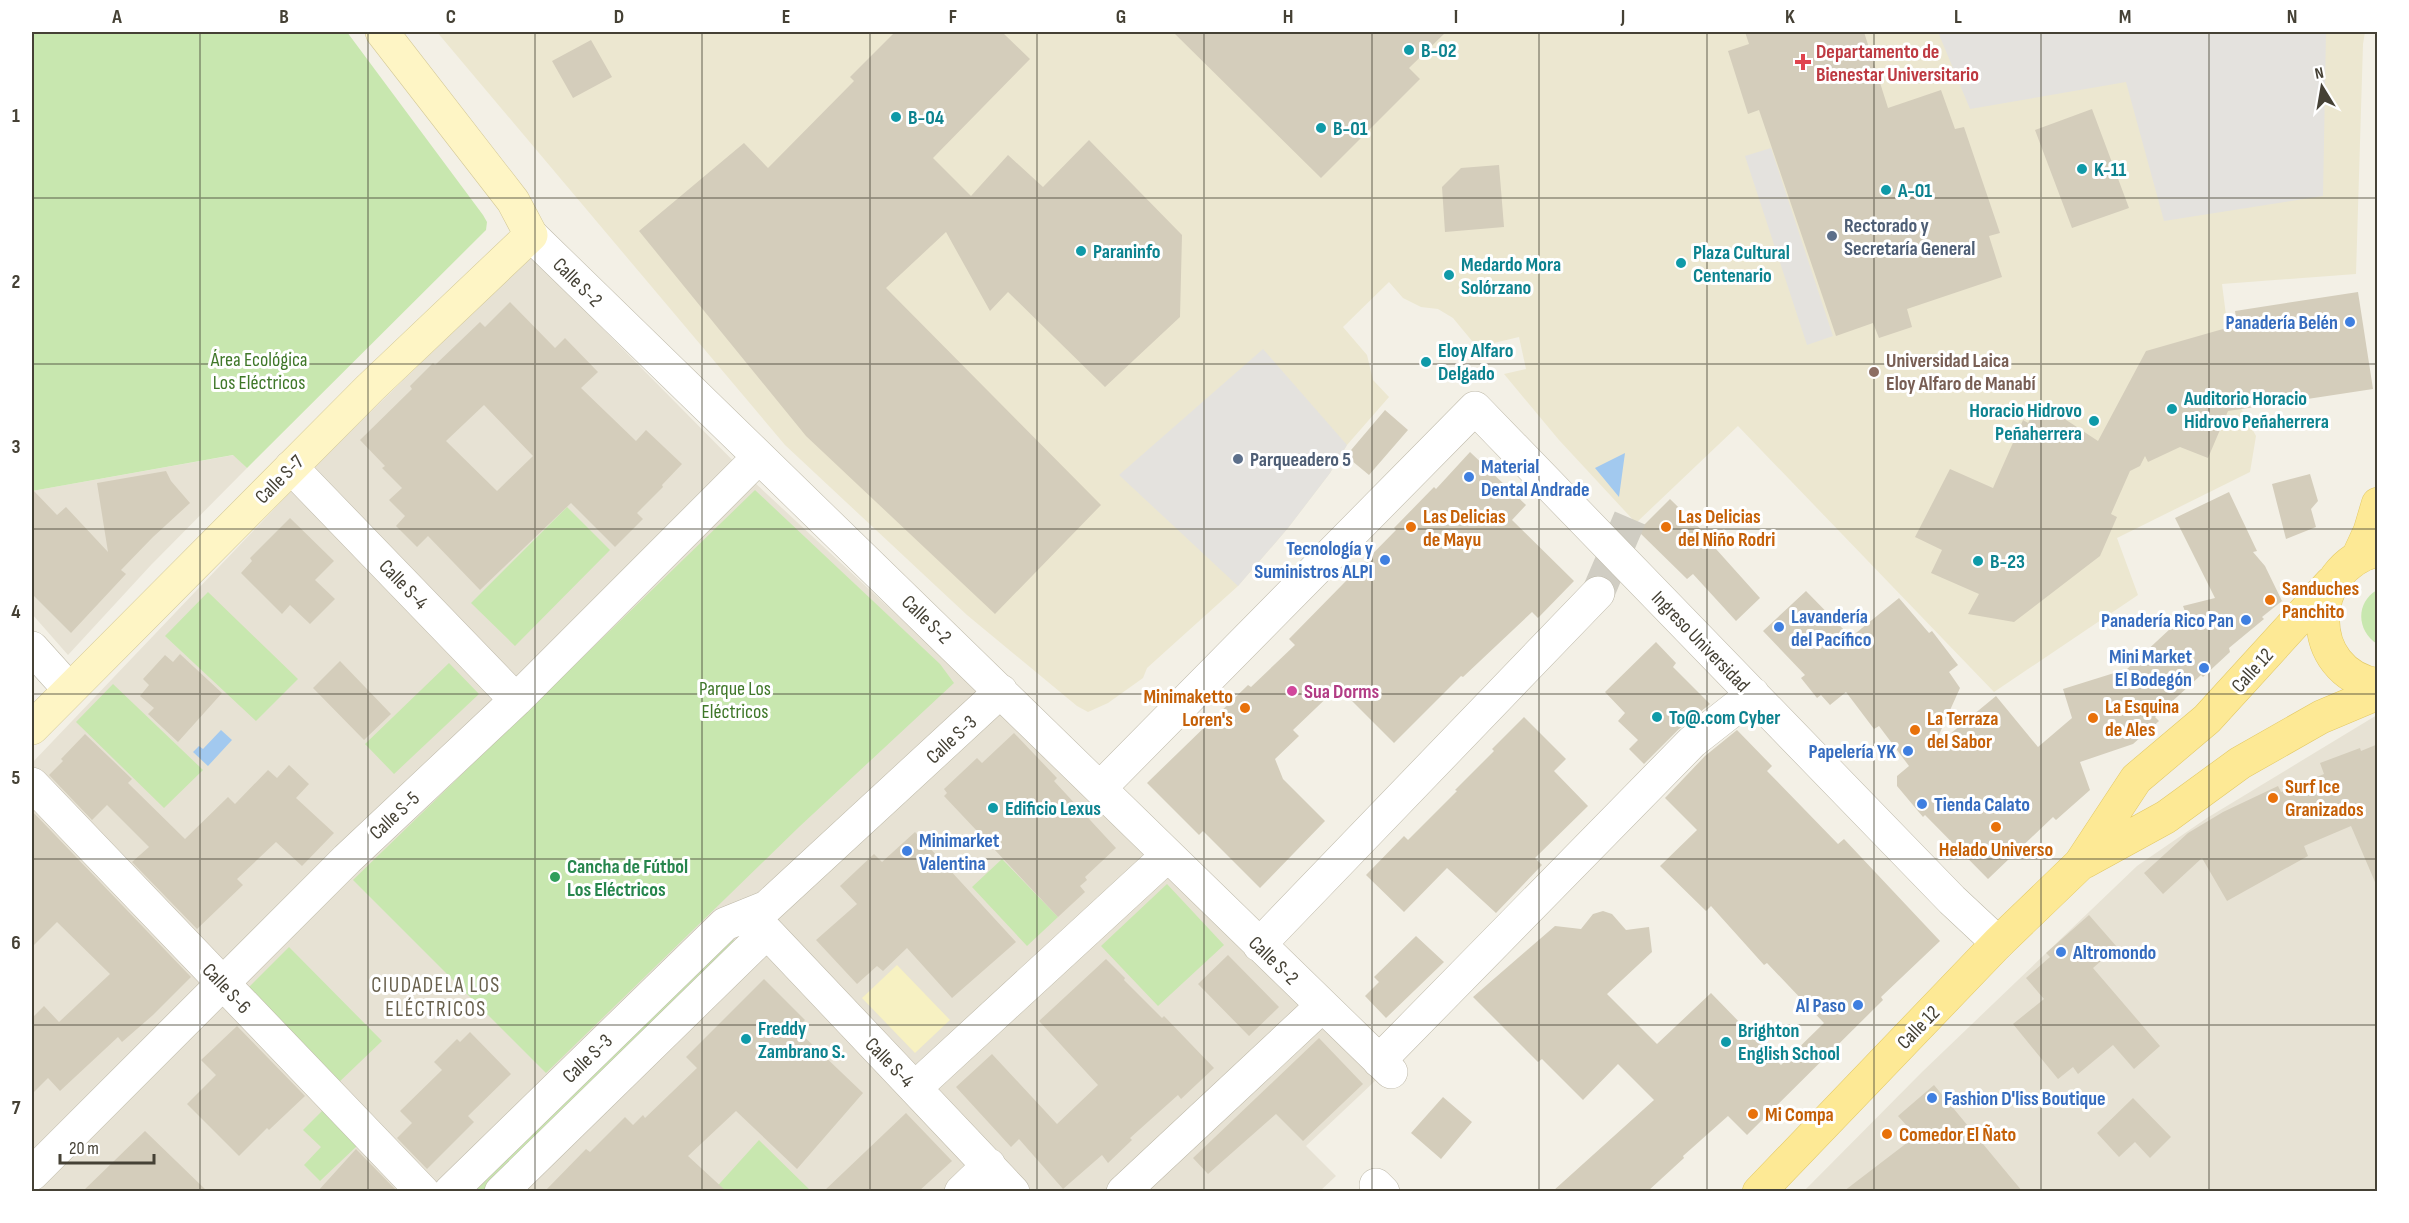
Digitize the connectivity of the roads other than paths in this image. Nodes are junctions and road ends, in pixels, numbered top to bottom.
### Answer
1 (382, 32) edge
2 (531, 235) junction
3 (759, 457) junction
4 (291, 467) junction
5 (2378, 504) edge
6 (2368, 553) edge
7 (2331, 583) junction
8 (1598, 592) tunnel mouth
9 (32, 648) edge
10 (2378, 686) edge
11 (69, 689) junction
12 (1001, 691) junction
13 (2378, 693) edge
14 (1753, 694) junction
15 (516, 700) junction
16 (32, 728) edge
17 (32, 784) edge
18 (1100, 788) junction
19 (1167, 856) junction
20 (2080, 864) junction
21 (767, 920) junction
22 (1998, 943) junction
23 (1259, 945) junction
24 (223, 984) junction
25 (1322, 1006) junction
26 (915, 1088) junction
27 (989, 1165) junction
28 (32, 1174) edge
29 (423, 1191) edge
30 (450, 1191) edge
31 (501, 1191) edge
32 (962, 1191) edge
33 (1013, 1191) edge
34 (1123, 1191) edge
35 (1759, 1191) edge

1 - 2 street
2 - 3 street, Calle S-2
2 - 4 street, Calle S-7
3 - 12 street, Calle S-2
3 - 15 street, Calle S-5
4 - 11 street, Calle S-7
4 - 15 street, Calle S-4
5 - 6 main road
6 - 7 main road, Calle 12
7 - 10 main road
7 - 20 main road, Calle 12
8 - 23 street
9 - 11 street
11 - 16 street, Calle S-7
12 - 18 street, Calle S-2
12 - 21 street, Calle S-3
13 - 20 main road, Calle 12
14 - 18 street, Ingreso Universidad
14 - 22 street, Ingreso Universidad
14 - 25 street, Calle S-2
15 - 24 street, Calle S-5
17 - 24 street, Calle S-6
18 - 19 street, Calle S-2
19 - 23 street, Calle S-2
19 - 26 street
20 - 22 main road, Calle 12
21 - 26 street, Calle S-4
21 - 30 street, Calle S-3
21 - 31 street, Calle S-3
22 - 35 main road, Calle 12
23 - 25 street, Calle S-2
24 - 28 street, Calle S-5
24 - 29 street, Calle S-6
25 - 34 street
26 - 27 street, Calle S-4
27 - 32 street
27 - 33 street, Calle S-4

